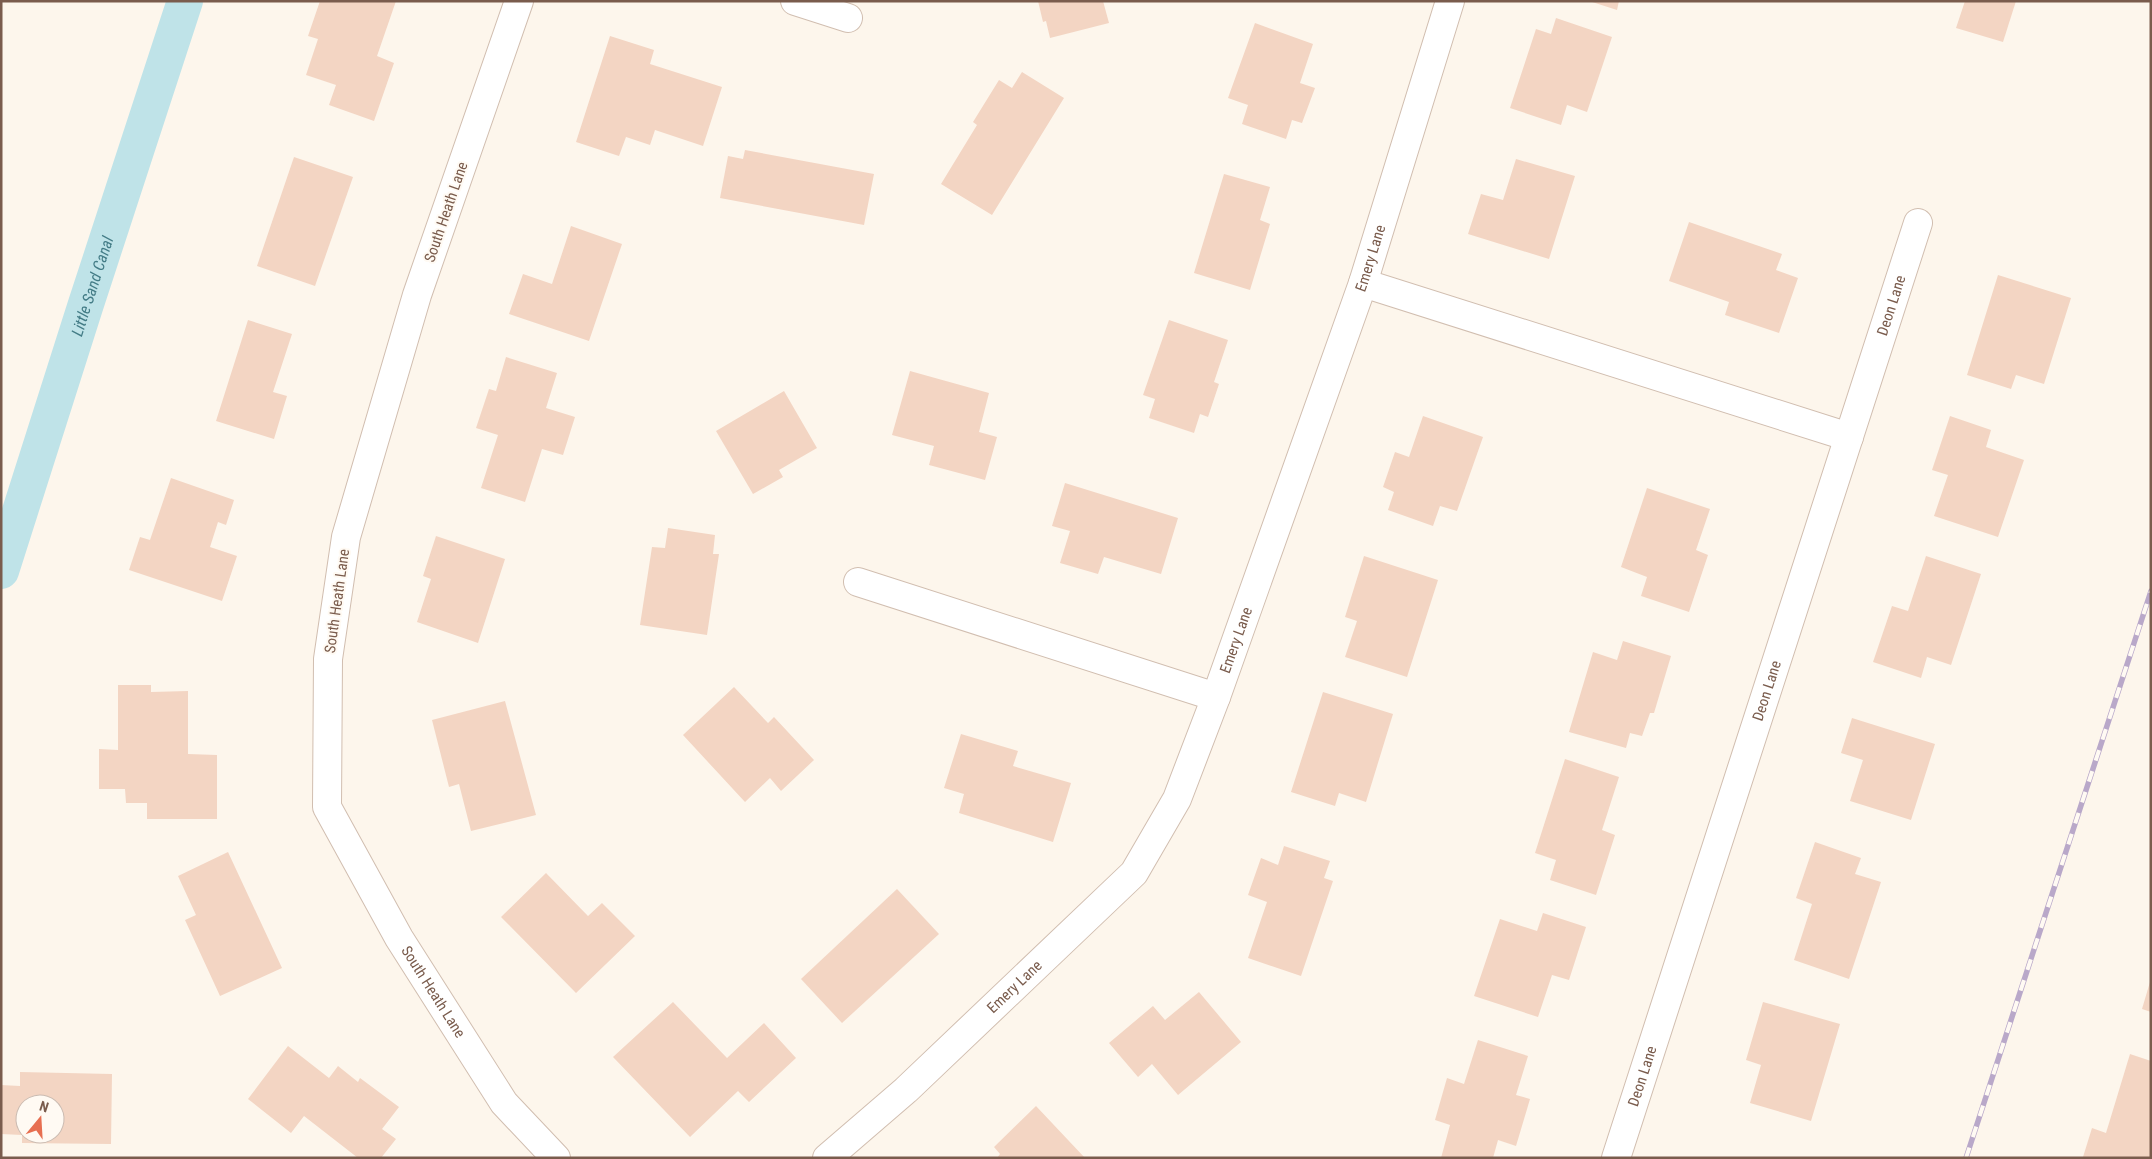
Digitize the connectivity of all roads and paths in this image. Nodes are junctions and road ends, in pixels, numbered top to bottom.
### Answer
1 (519, 1) edge
2 (795, 1) edge
3 (1450, 1) edge
4 (848, 18) dead end
5 (1918, 223) dead end
6 (1363, 283) junction
7 (1849, 437) junction
8 (858, 582) dead end
9 (1216, 697) junction
10 (556, 1158) edge
11 (827, 1158) edge
12 (1616, 1158) edge

1 - 10 street, South Heath Lane
2 - 4 street
3 - 6 street, Emery Lane
5 - 7 street, Deon Lane
6 - 7 street
6 - 9 street, Emery Lane
7 - 12 street, Deon Lane
8 - 9 street
9 - 11 street, Emery Lane

